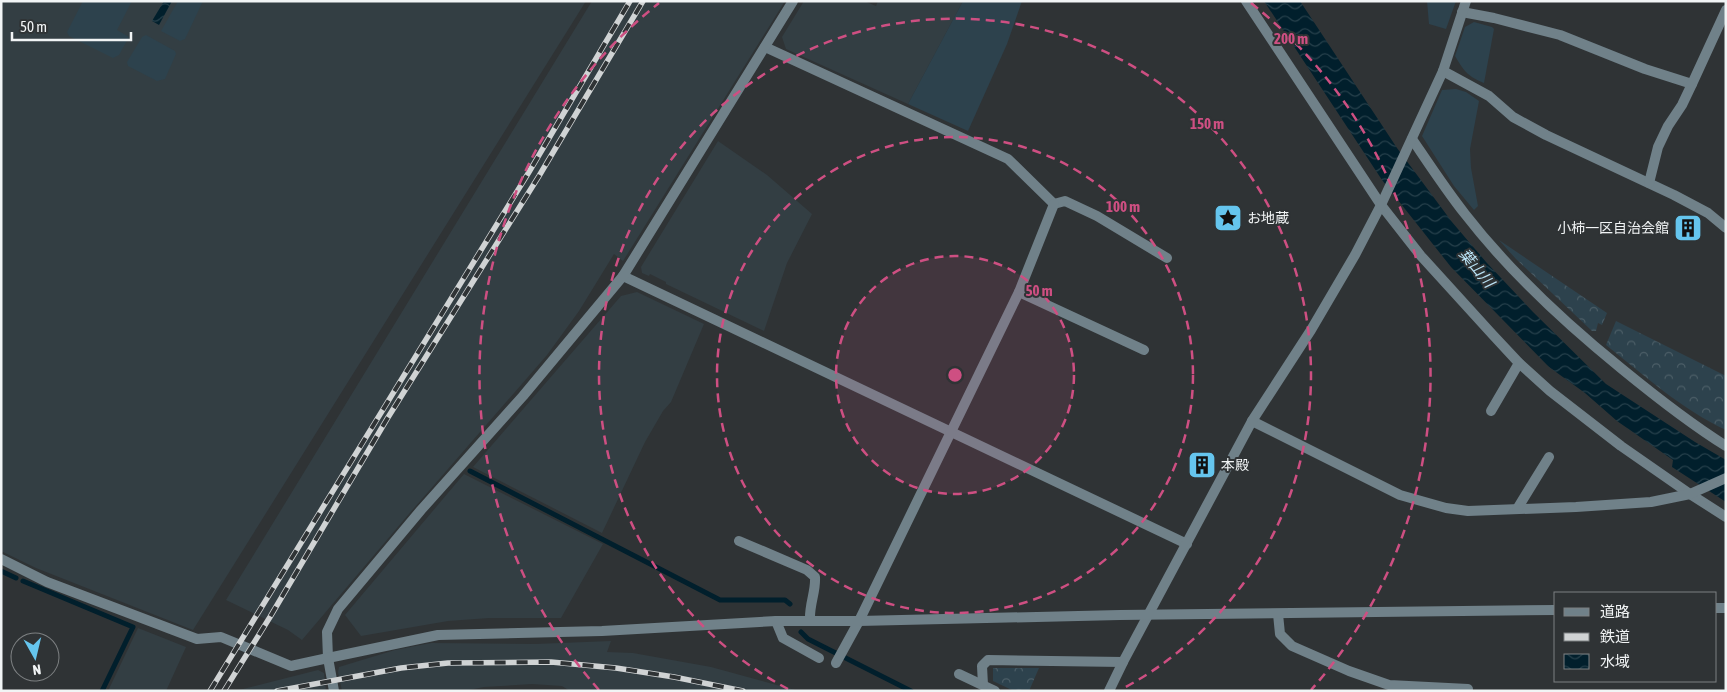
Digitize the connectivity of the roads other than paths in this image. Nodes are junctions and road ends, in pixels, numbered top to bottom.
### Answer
1 (794, 1) edge
2 (1246, 1) edge
3 (1466, 1) edge
4 (1726, 10) edge
5 (1462, 12) junction
6 (765, 47) junction
7 (1443, 71) junction
8 (1692, 84) junction
9 (1410, 143) junction
10 (1649, 183) junction
11 (1383, 202) junction
12 (1054, 204) junction
13 (1726, 228) edge
14 (1167, 258) dead end
15 (623, 276) junction
16 (1019, 292) junction
17 (1144, 350) dead end
18 (1519, 363) junction
19 (1491, 411) dead end
20 (1252, 421) junction
21 (950, 431) junction
22 (1726, 446) edge
23 (1548, 457) dead end
24 (1726, 478) edge
25 (1690, 494) junction
26 (1517, 509) junction
27 (1726, 517) edge
28 (738, 541) dead end
29 (1187, 544) junction
30 (1, 559) edge
31 (1554, 610) edge
32 (1278, 614) junction
33 (1149, 615) junction
34 (776, 621) junction
35 (810, 621) junction
36 (859, 621) junction
37 (328, 658) junction
38 (819, 658) dead end
39 (1123, 662) junction
40 (836, 663) dead end
41 (959, 674) dead end
42 (983, 685) junction
43 (1416, 689) edge
44 (1468, 689) dead end
45 (334, 691) edge
46 (995, 691) edge
47 (1109, 691) edge

1 - 6 street
2 - 11 street
3 - 5 street
4 - 8 street
5 - 7 street
5 - 8 street
6 - 12 street
6 - 15 street
7 - 9 street
7 - 10 street
8 - 10 street
9 - 11 street
9 - 22 street
10 - 13 street
11 - 18 street
11 - 20 street
12 - 14 street
12 - 16 street
15 - 21 street
15 - 37 street
16 - 17 street
16 - 21 street
18 - 19 street
18 - 25 street
20 - 26 street
20 - 29 street
21 - 29 street
21 - 36 street
23 - 26 street
24 - 25 street
25 - 26 street
25 - 27 street
28 - 35 street
29 - 33 street
30 - 37 street
31 - 32 street
32 - 33 street
32 - 43 street
33 - 36 street
33 - 39 street
34 - 35 street
34 - 37 street
34 - 38 street
35 - 36 street
36 - 40 street
37 - 45 street
39 - 42 street
39 - 47 street
41 - 42 street
42 - 46 street
43 - 44 street

